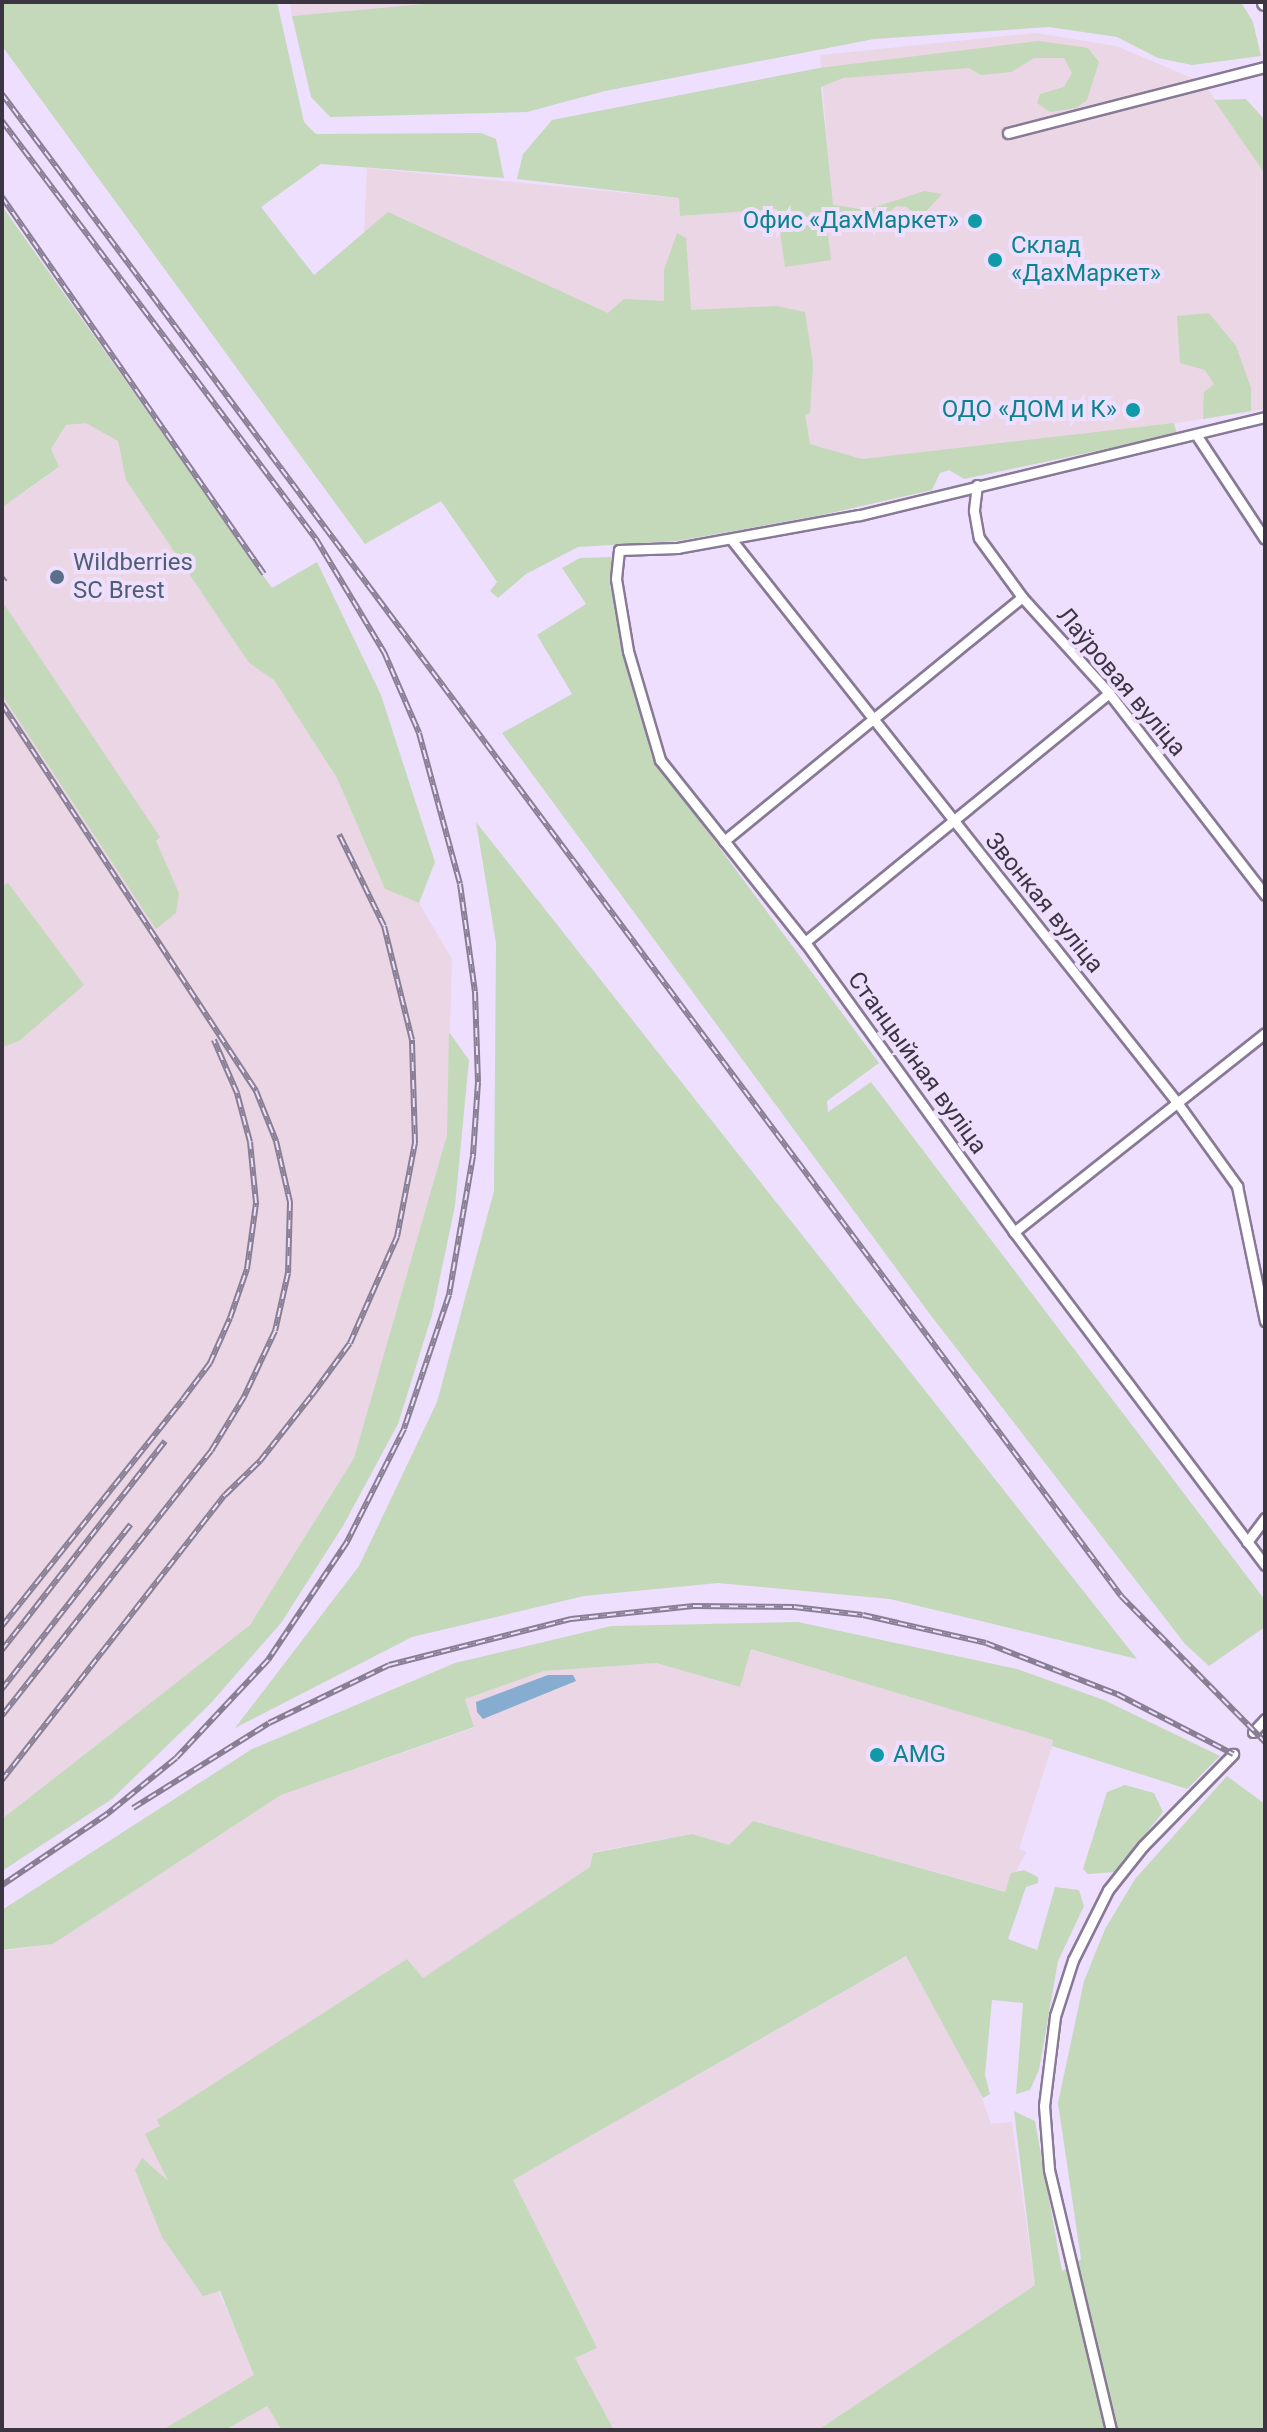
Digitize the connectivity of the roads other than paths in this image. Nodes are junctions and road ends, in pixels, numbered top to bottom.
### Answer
1 (1265, 67) edge
2 (1008, 133) dead end
3 (1265, 417) edge
4 (1197, 436) junction
5 (977, 485) junction
6 (731, 539) junction
7 (1265, 539) edge
8 (1022, 597) junction
9 (1109, 693) junction
10 (875, 717) junction
11 (951, 819) junction
12 (724, 841) junction
13 (1265, 895) edge
14 (805, 942) junction
15 (1265, 1033) edge
16 (1176, 1101) junction
17 (1014, 1232) junction
18 (1265, 1321) edge
19 (1265, 1518) edge
20 (1247, 1542) junction
21 (1265, 1565) edge
22 (1265, 1719) edge
23 (1253, 1732) dead end
24 (1233, 1754) dead end
25 (1111, 2430) edge

1 - 2 street
3 - 4 street
4 - 5 street
4 - 7 street
5 - 6 street
5 - 8 street, Лаўровая вуліца
6 - 10 street, Звонкая вуліца
6 - 12 street, Станцыйная вуліца
8 - 9 street, Лаўровая вуліца
8 - 10 street
9 - 11 street
9 - 13 street, Лаўровая вуліца
10 - 11 street, Звонкая вуліца
10 - 12 street
11 - 14 street
11 - 16 street, Звонкая вуліца
12 - 14 street, Станцыйная вуліца
14 - 17 street, Станцыйная вуліца
15 - 16 street
16 - 17 street
16 - 18 street, Звонкая вуліца
17 - 20 street, Станцыйная вуліца
19 - 20 street
20 - 21 street, Станцыйная вуліца
22 - 23 street
24 - 25 street

